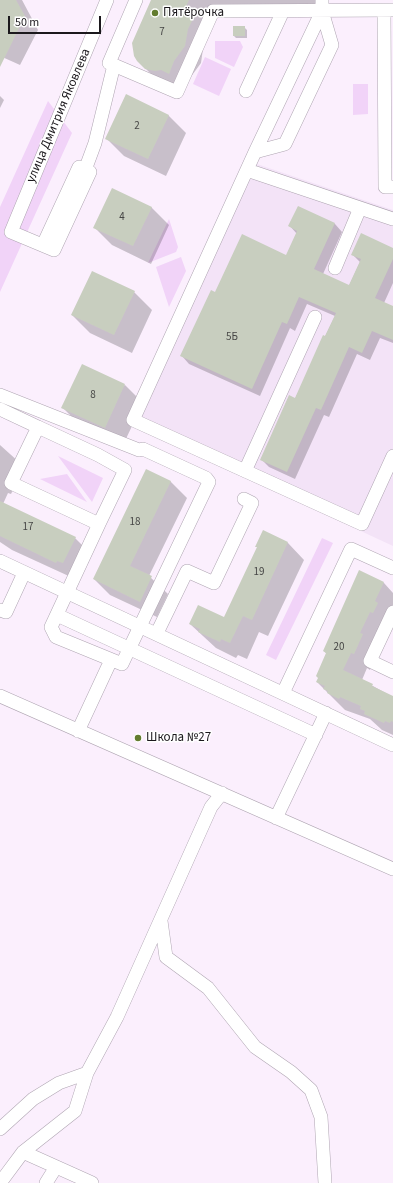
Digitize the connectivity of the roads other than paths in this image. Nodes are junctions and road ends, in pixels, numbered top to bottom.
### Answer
1 (107, 0) edge
2 (136, 0) edge
3 (322, 5) edge
4 (283, 11) junction
5 (388, 11) edge
6 (114, 65) junction
7 (246, 91) dead end
8 (255, 152) junction
9 (247, 170) junction
10 (393, 187) edge
11 (360, 208) junction
12 (393, 219) edge
13 (335, 268) dead end
14 (315, 317) dead end
15 (0, 395) edge
16 (0, 409) edge
17 (38, 427) junction
18 (393, 456) edge
19 (245, 471) junction
20 (244, 499) dead end
21 (99, 524) junction
22 (0, 561) edge
23 (393, 568) edge
24 (24, 572) junction
25 (67, 593) junction
26 (0, 610) edge
27 (393, 612) edge
28 (57, 615) junction
29 (140, 626) junction
30 (157, 634) junction
31 (129, 649) junction
32 (111, 660) junction
33 (393, 672) edge
34 (283, 693) junction
35 (0, 696) edge
36 (326, 714) junction
37 (78, 731) junction
38 (316, 735) junction
39 (393, 745) edge
40 (222, 793) junction
41 (276, 818) junction
42 (393, 869) edge
43 (161, 921) junction
44 (87, 1073) junction
45 (0, 1129) edge
46 (23, 1152) junction
47 (56, 1167) junction
48 (0, 1183) edge
49 (46, 1183) edge
50 (92, 1183) edge
51 (325, 1183) edge

1 - 6 street, улица Дмитрия Яковлева
2 - 6 street
3 - 4 street
3 - 5 street
3 - 8 street
3 - 8 street
4 - 6 street
4 - 7 street
5 - 10 street
8 - 9 street
9 - 11 street
9 - 19 street
11 - 12 street
11 - 13 street
14 - 19 street
15 - 29 street
16 - 17 street
17 - 21 street
17 - 21 street
18 - 19 street
20 - 30 street
21 - 25 street
22 - 24 street
23 - 34 street
24 - 25 street
24 - 26 street
25 - 28 street
25 - 29 street
27 - 33 street
28 - 31 street
28 - 32 street
29 - 30 street
29 - 31 street
30 - 34 street
31 - 32 street
31 - 38 street
32 - 37 street
34 - 36 street
35 - 37 street
36 - 38 street
36 - 39 street
37 - 40 street
38 - 41 street
40 - 41 street
40 - 43 street
41 - 42 street
43 - 44 street
43 - 51 street
44 - 45 street
44 - 46 street
46 - 47 street
46 - 48 street
47 - 49 street
47 - 50 street

